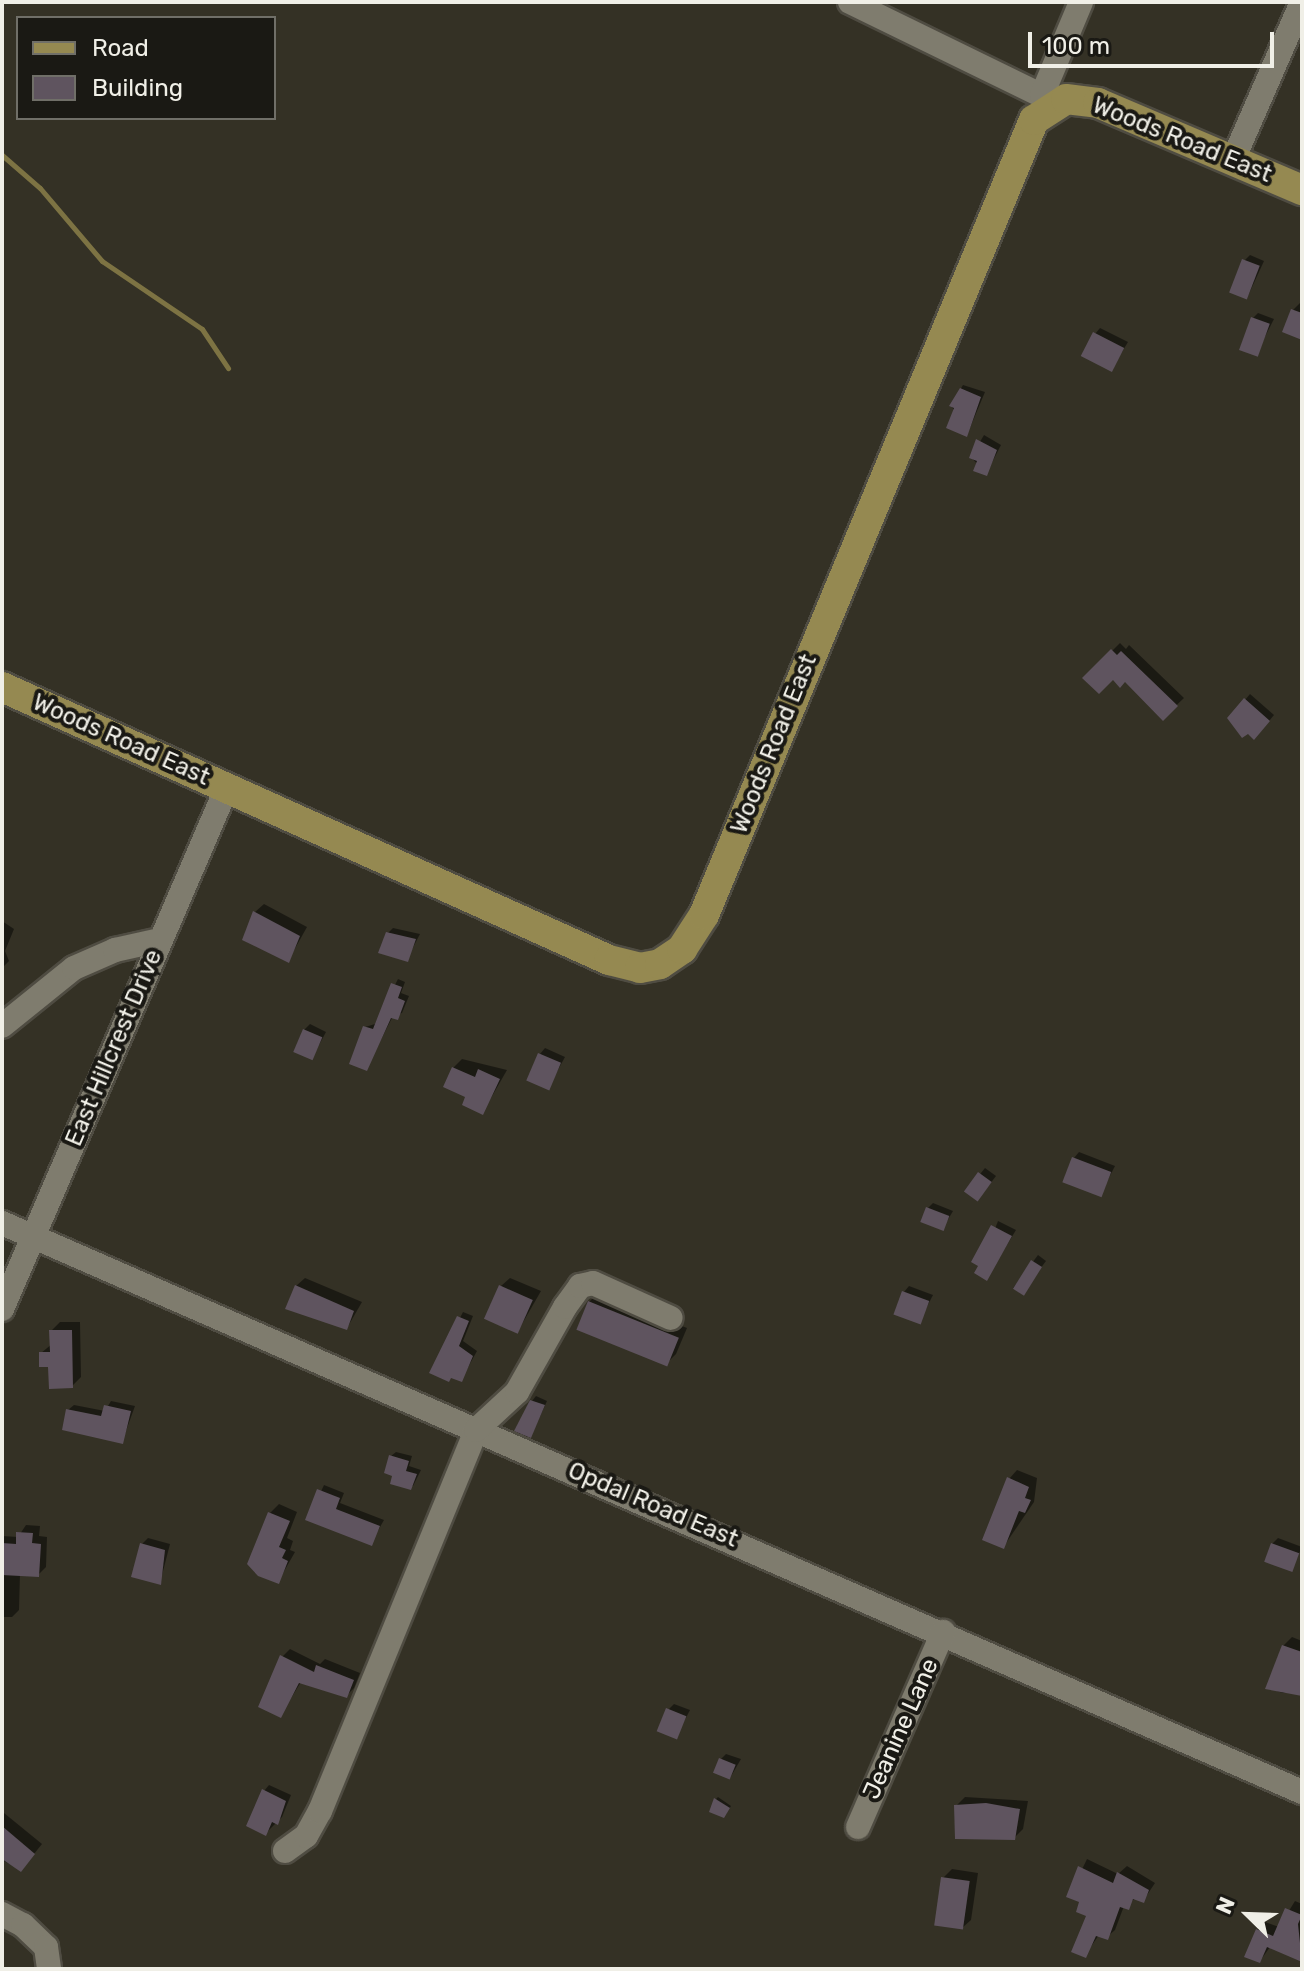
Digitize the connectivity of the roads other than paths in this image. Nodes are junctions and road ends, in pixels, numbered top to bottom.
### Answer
1 (850, 2) edge
2 (1081, 2) edge
3 (1302, 2) edge
4 (1048, 99) junction
5 (1233, 160) junction
6 (1302, 190) edge
7 (2, 687) edge
8 (227, 787) junction
9 (160, 940) junction
10 (2, 1026) edge
11 (2, 1223) edge
12 (32, 1239) junction
13 (2, 1309) edge
14 (671, 1318) dead end
15 (476, 1430) junction
16 (943, 1632) junction
17 (1302, 1792) edge
18 (858, 1827) dead end
19 (285, 1851) dead end
20 (2, 1914) edge
21 (49, 1969) edge

1 - 4 street
2 - 4 street
3 - 5 street
4 - 5 main road, Woods Road East
4 - 8 main road, Woods Road East
5 - 6 main road, Woods Road East
7 - 8 main road, Woods Road East
8 - 9 street, East Hillcrest Drive
9 - 10 street
9 - 12 street, East Hillcrest Drive
11 - 12 street, Opdal Road East
12 - 13 street, East Hillcrest Drive
12 - 15 street, Opdal Road East
14 - 15 street
15 - 16 street, Opdal Road East
15 - 19 street
16 - 17 street, Opdal Road East
16 - 18 street, Jeanine Lane
20 - 21 street

